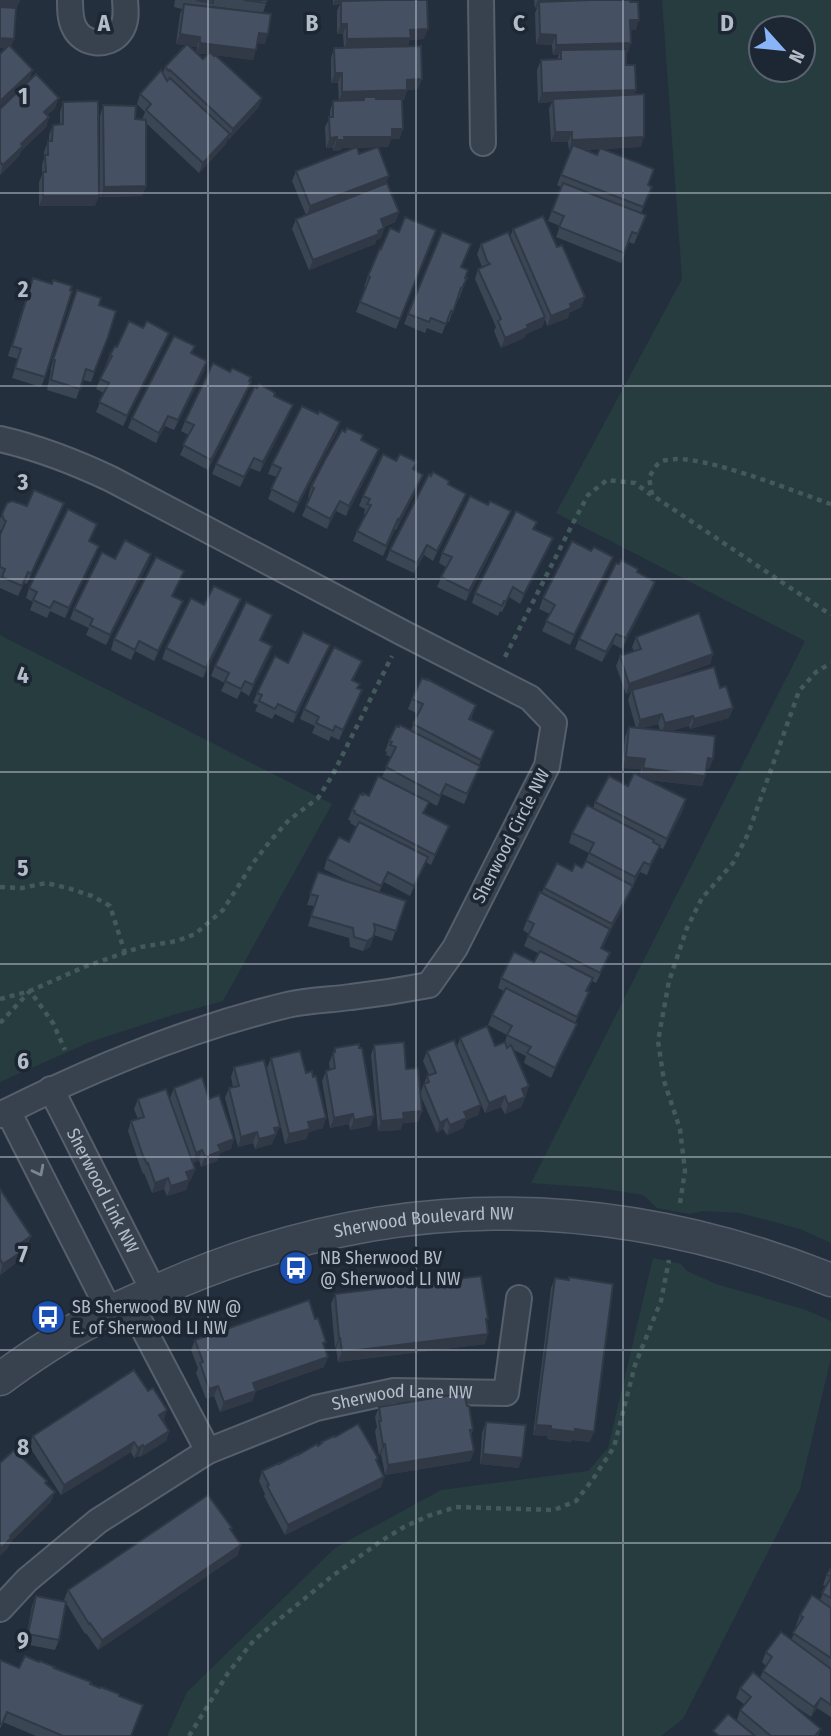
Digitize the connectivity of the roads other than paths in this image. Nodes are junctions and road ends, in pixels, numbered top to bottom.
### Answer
1 (70, 0) edge
2 (125, 0) edge
3 (481, 0) edge
4 (483, 144) dead end
5 (0, 439) edge
6 (51, 1089) junction
7 (4, 1113) edge
8 (831, 1279) edge
9 (519, 1298) dead end
10 (131, 1303) junction
11 (0, 1378) edge
12 (208, 1451) junction
13 (0, 1609) edge

1 - 2 street
3 - 4 street
5 - 6 street, Sherwood Circle NW
6 - 7 street, Sherwood Circle NW
6 - 10 street, Sherwood Link NW
7 -> 10 street
8 - 10 street, Sherwood Boulevard NW
9 - 12 street, Sherwood Lane NW
10 - 11 street, Sherwood Boulevard NW
10 - 12 street
12 - 13 street, Sherwood Lane NW

